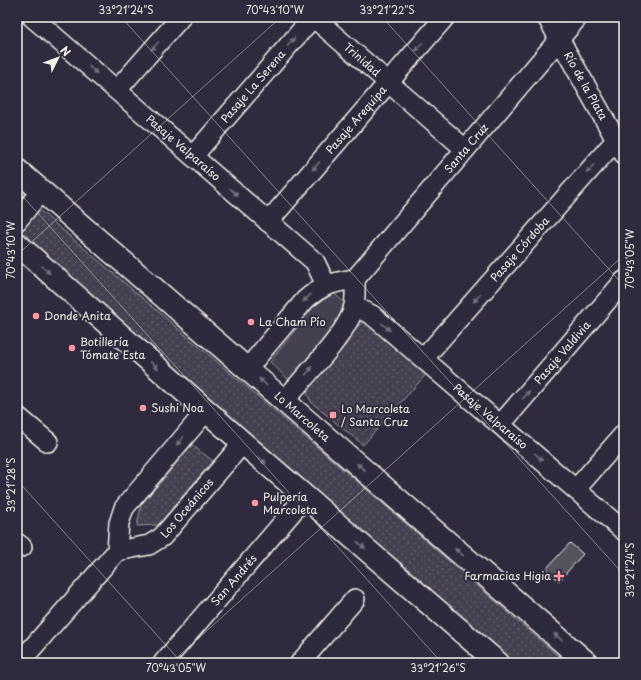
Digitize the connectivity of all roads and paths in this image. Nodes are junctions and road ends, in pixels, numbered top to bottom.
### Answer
1 (181, 17) edge
2 (313, 17) edge
3 (445, 17) edge
4 (547, 17) edge
5 (578, 17) edge
6 (41, 20) edge
7 (559, 39) junction
8 (389, 82) junction
9 (117, 90) junction
10 (620, 147) edge
11 (465, 149) junction
12 (193, 156) junction
13 (17, 170) edge
14 (41, 191) junction
15 (17, 221) edge
16 (268, 222) junction
17 (17, 244) edge
18 (355, 279) junction
19 (624, 281) edge
20 (326, 285) junction
21 (353, 309) junction
22 (424, 358) junction
23 (246, 369) junction
24 (284, 401) junction
25 (206, 411) junction
26 (17, 416) edge
27 (501, 424) junction
28 (624, 434) edge
29 (48, 442) dead end
30 (243, 443) junction
31 (576, 489) junction
32 (305, 497) junction
33 (624, 531) edge
34 (117, 551) junction
35 (355, 598) dead end
36 (19, 663) edge
37 (163, 663) edge
38 (300, 663) edge
39 (498, 663) edge
40 (587, 663) edge

1 -> 9 street
2 - 8 street, Trinidad
12 -> 2 street, Pasaje La Serena
3 -> 8 street, Pasaje Arequipa
4 - 7 street, Río de la Plata
5 - 7 street, Santa Cruz
6 -> 9 street, Pasaje Valparaíso
7 - 10 street, Río de la Plata
7 - 11 street, Santa Cruz
8 - 11 street, Trinidad
8 -> 16 street, Pasaje Arequipa
9 - 12 street, Pasaje Valparaíso
10 -> 22 street, Pasaje Córdoba
11 - 18 street, Santa Cruz
12 -> 16 street, Pasaje Valparaíso
13 - 14 main road, Lo Marcoleta
14 - 15 street
14 - 23 main road, Lo Marcoleta
16 - 20 street, Pasaje Valparaíso
17 -> 25 main road
18 - 20 street
18 - 21 street
27 -> 19 street, Pasaje Valdivia
20 -> 23 street
21 -> 22 street, Pasaje Valparaíso
24 -> 21 street
22 - 27 street, Pasaje Valparaíso
24 -> 23 main road, Lo Marcoleta
40 -> 24 main road, Lo Marcoleta
25 - 30 main road
25 -> 34 street
26 - 29 street
27 -> 31 street, Pasaje Valparaíso
28 - 31 street
30 -> 32 main road
30 - 34 street, Los Oceánicos
31 - 33 street, Pasaje Valparaíso
32 - 37 street, San Andrés
32 -> 39 main road
34 - 36 street
35 - 38 street

